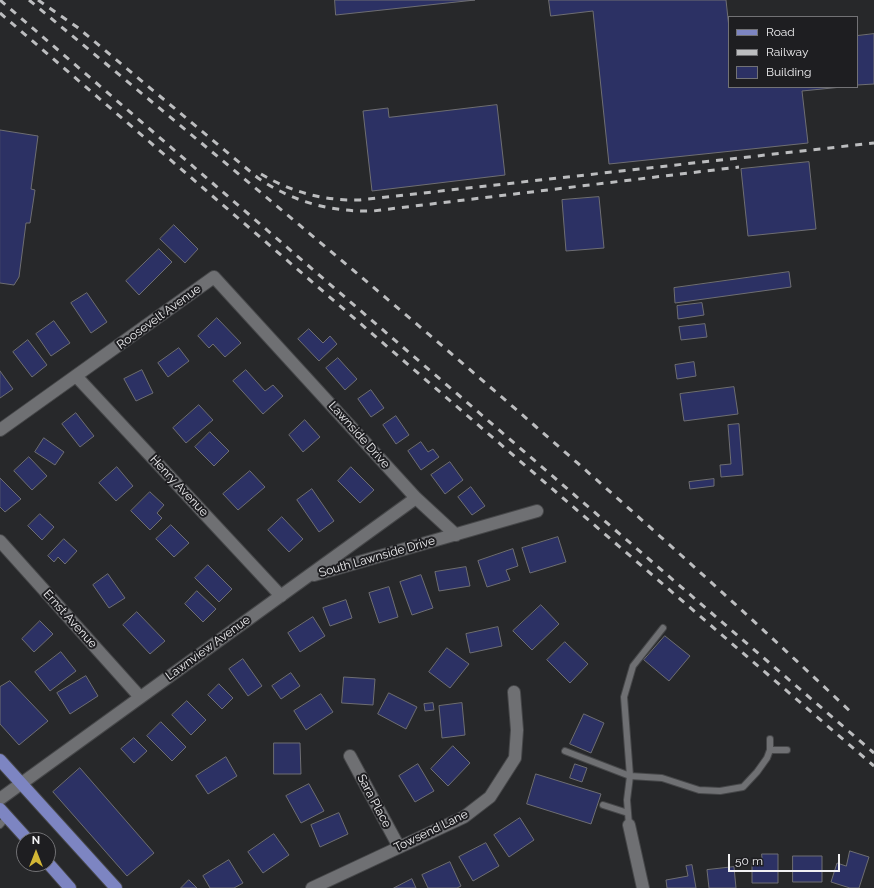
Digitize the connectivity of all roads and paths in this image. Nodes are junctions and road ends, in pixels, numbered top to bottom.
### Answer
1 (301, 371) joint
2 (76, 376) junction
3 (0, 430) edge
4 (416, 498) junction
5 (537, 511) dead end
6 (452, 537) junction
7 (0, 541) edge
8 (306, 577) junction
9 (281, 596) junction
10 (663, 628) dead end
11 (514, 692) dead end
12 (140, 697) junction
13 (770, 739) dead end
14 (770, 750) junction
15 (787, 750) dead end
16 (565, 751) dead end
17 (350, 756) dead end
18 (0, 760) edge
19 (630, 776) junction
20 (21, 784) junction
21 (0, 799) edge
22 (603, 805) dead end
23 (628, 813) junction
24 (2, 817) edge
25 (629, 825) joint
26 (19, 832) edge
27 (399, 847) junction
28 (56, 872) edge
29 (70, 888) edge
30 (116, 888) edge
31 (312, 888) edge
32 (643, 888) edge

1 - 2 street, Roosevelt Avenue
1 - 4 street, Lawnside Drive
2 - 3 street, Roosevelt Avenue
2 - 9 street, Henry Avenue
4 - 6 street, Lawnside Drive
4 - 8 street, Lawnview Avenue
5 - 6 street, South Lawnside Drive
6 - 8 street, South Lawnside Drive
7 - 12 street, Ernst Avenue
8 - 9 street, Lawnview Avenue
9 - 12 street, Lawnview Avenue
10 - 19 lane
11 - 27 street, Towsend Lane
12 - 20 street, Lawnview Avenue
13 - 14 lane
14 - 15 lane
14 - 19 lane
16 - 19 lane
17 - 27 street, Sara Place
18 - 20 main road
19 - 23 lane
20 - 21 street, Lawnview Avenue
20 - 30 main road
22 - 23 lane
23 - 25 lane
24 - 26 main road
25 - 32 street
27 - 31 street, Towsend Lane
28 - 29 main road

